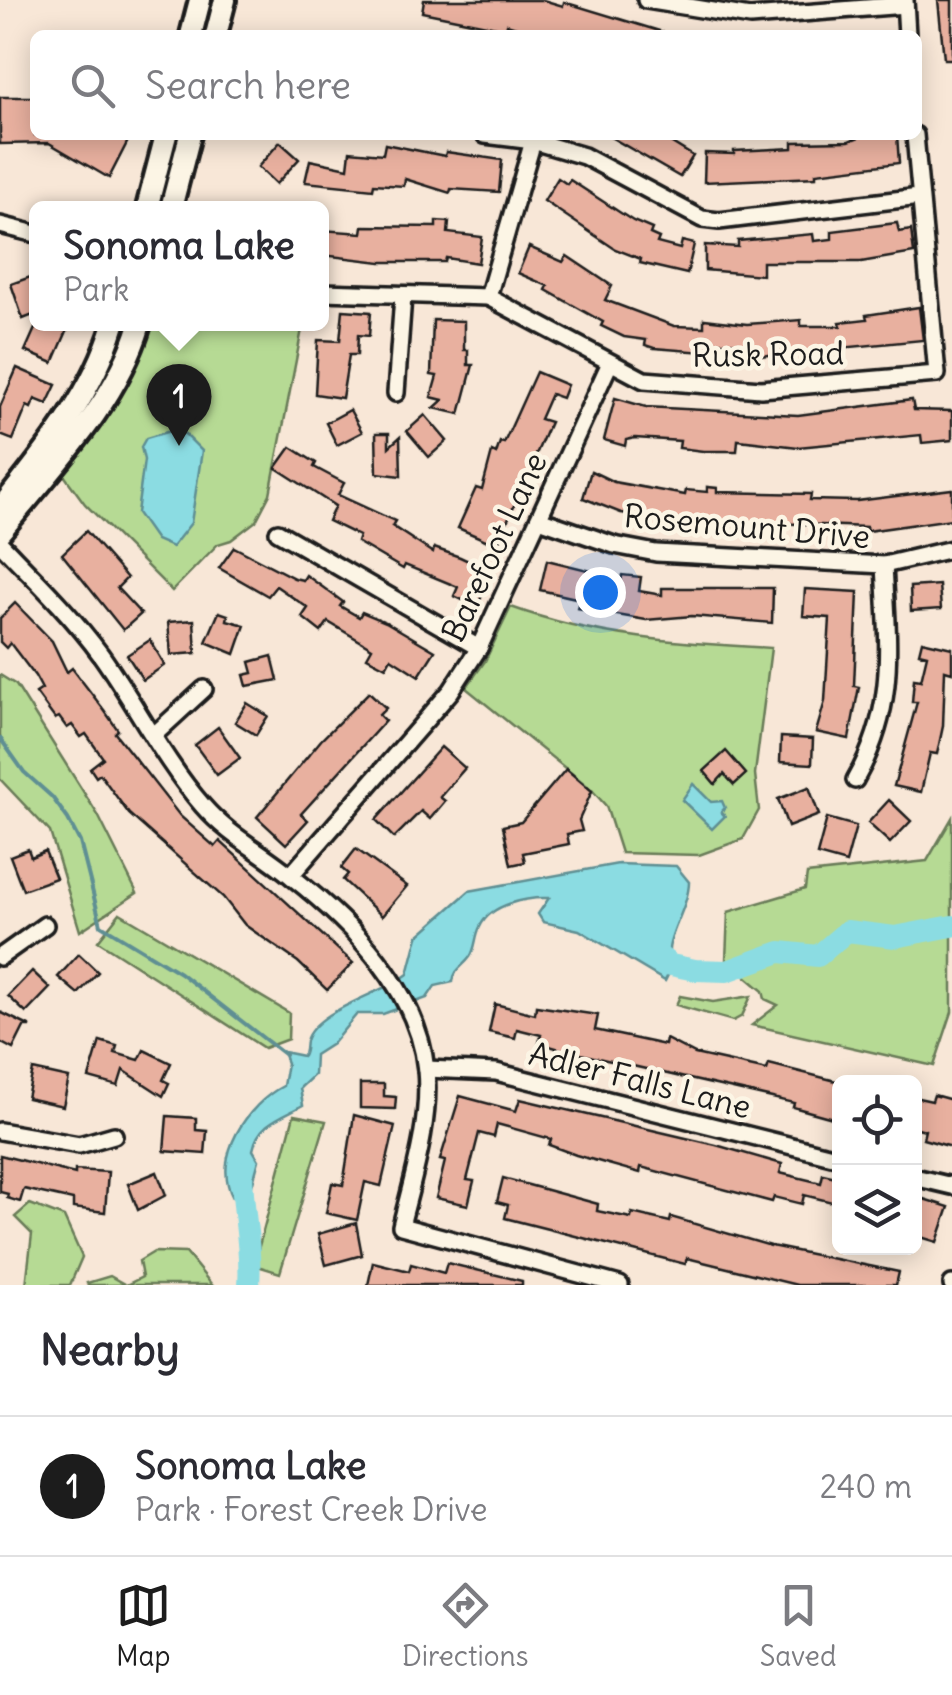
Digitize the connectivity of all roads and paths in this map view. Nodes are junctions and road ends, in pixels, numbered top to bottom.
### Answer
1 (200, 0) edge
2 (225, 0) edge
3 (646, 0) edge
4 (905, 3) edge
5 (192, 30) edge
6 (217, 30) edge
7 (908, 30) edge
8 (165, 140) edge
9 (189, 140) edge
10 (525, 140) edge
11 (916, 140) edge
12 (533, 141) junction
13 (920, 197) junction
14 (149, 201) edge
15 (173, 201) edge
16 (0, 225) edge
17 (29, 232) edge
18 (329, 292) edge
19 (403, 296) junction
20 (488, 297) junction
21 (111, 331) edge
22 (137, 331) edge
23 (609, 365) junction
24 (396, 393) dead end
25 (0, 509) edge
26 (540, 520) junction
27 (0, 532) edge
28 (278, 532) dead end
29 (0, 543) edge
30 (952, 549) edge
31 (884, 565) junction
32 (480, 648) junction
33 (204, 690) dead end
34 (154, 735) junction
35 (855, 780) dead end
36 (291, 876) junction
37 (45, 925) dead end
38 (0, 957) edge
39 (426, 1069) junction
40 (0, 1132) edge
41 (114, 1135) dead end
42 (832, 1156) edge
43 (922, 1179) edge
44 (952, 1186) edge
45 (620, 1285) edge

1 - 5 street
2 - 6 street
3 - 4 street
4 - 7 street
8 - 14 street
9 - 15 street
10 - 12 street
11 - 13 street, Rusk Road
12 - 13 street
12 - 20 street
13 - 23 street, Rusk Road
16 - 17 street
18 - 19 street, Rusk Road
19 - 20 street, Rusk Road
19 - 24 street
20 - 23 street, Rusk Road
21 - 25 street
22 - 27 street
23 - 26 street, Barefoot Lane
26 - 31 street, Rosemount Drive
26 - 32 street, Barefoot Lane
28 - 32 street
29 - 34 street
30 - 31 street, Rosemount Drive
31 - 35 street
32 - 36 street, Barefoot Lane
33 - 34 street
34 - 36 street
36 - 39 street
37 - 38 street
39 - 42 street, Adler Falls Lane
39 - 45 street
40 - 41 street
43 - 44 street

